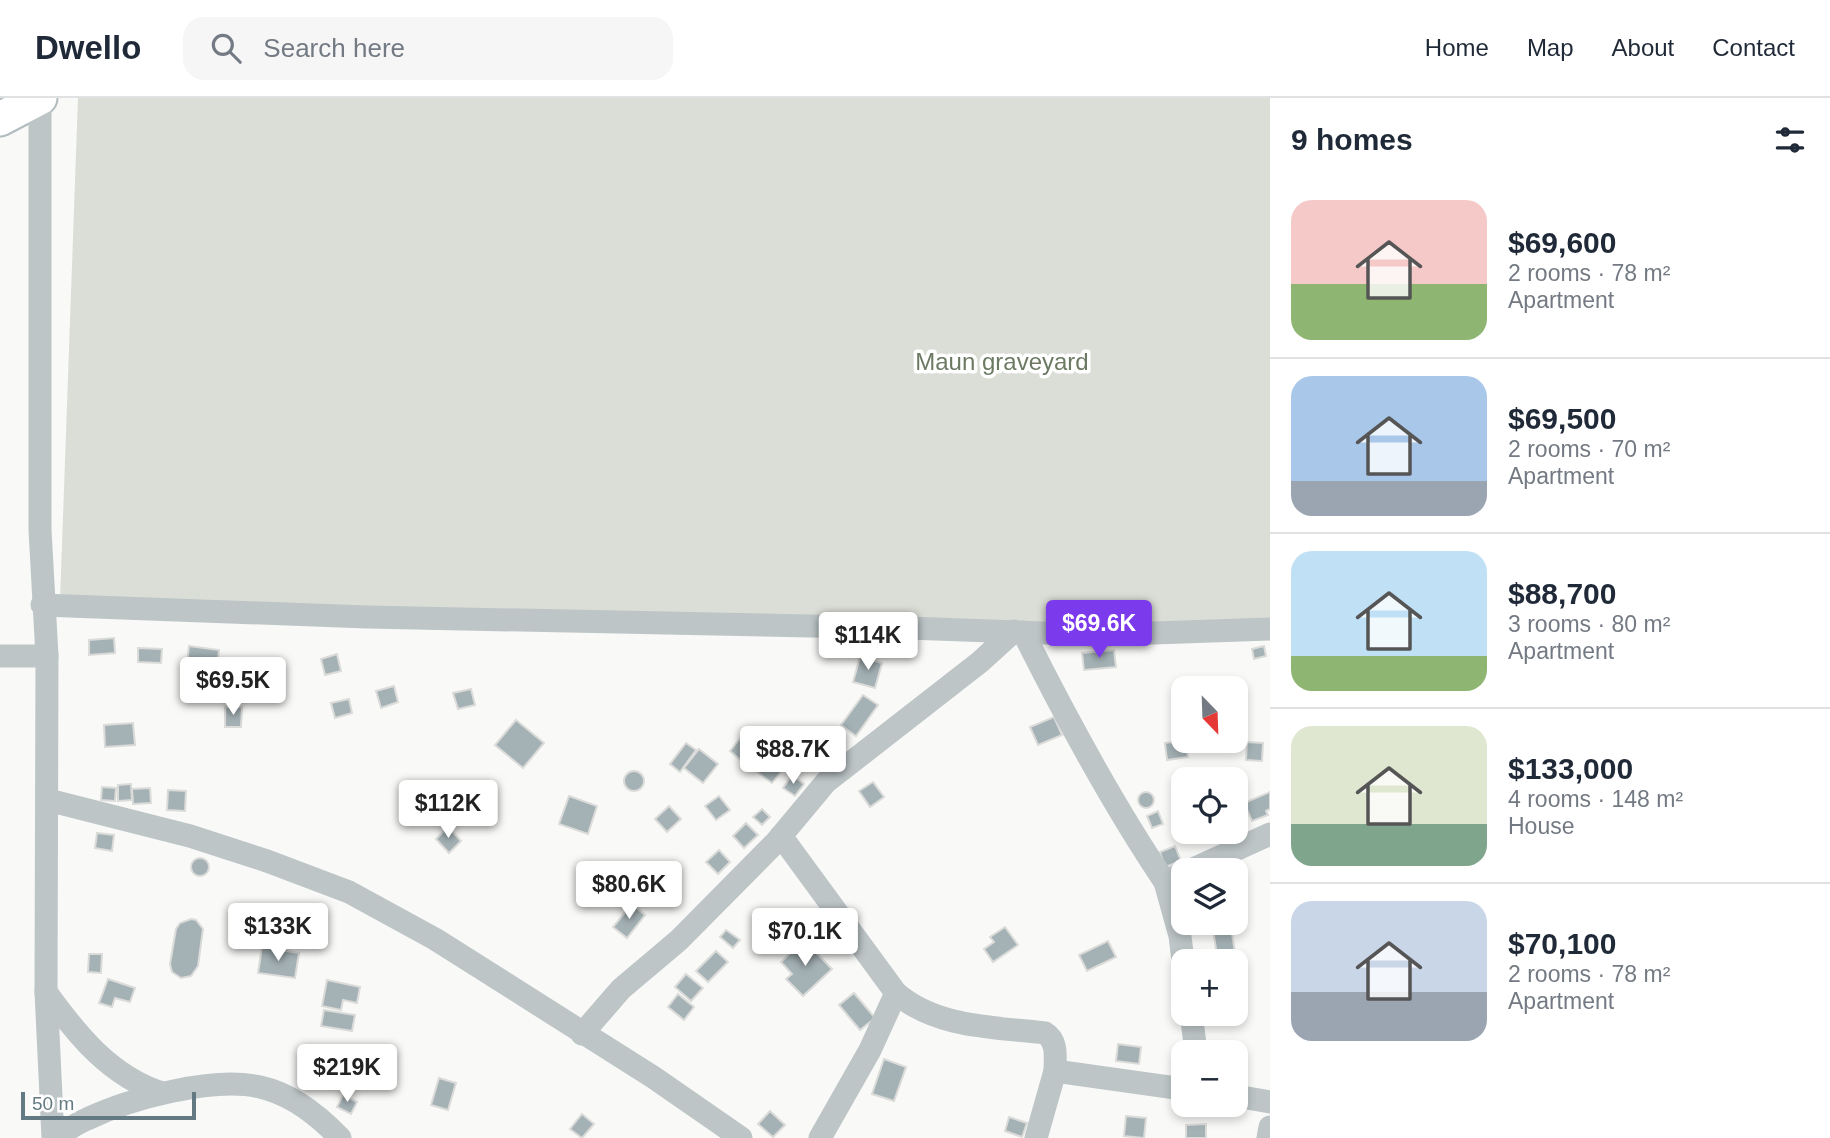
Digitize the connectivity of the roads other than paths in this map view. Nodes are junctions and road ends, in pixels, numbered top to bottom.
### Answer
1 (40, 99) edge
2 (0, 119) edge
3 (43, 605) junction
4 (1270, 629) edge
5 (1018, 631) junction
6 (0, 656) edge
7 (47, 656) junction
8 (48, 800) junction
9 (1270, 834) edge
10 (781, 836) junction
11 (1217, 858) edge
12 (1171, 875) edge
13 (46, 992) junction
14 (896, 993) junction
15 (582, 1034) junction
16 (1055, 1070) junction
17 (1171, 1087) edge
18 (162, 1093) junction
19 (1248, 1098) edge
20 (1270, 1102) edge
21 (1270, 1127) edge
22 (53, 1138) edge
23 (341, 1138) edge
24 (741, 1138) edge
25 (820, 1138) edge
26 (1036, 1138) edge
27 (1268, 1138) edge

1 - 2 street
1 - 3 street
3 - 5 street
3 - 7 street
4 - 5 street
5 - 10 street
5 - 12 street
6 - 7 street
7 - 8 street
8 - 13 street
8 - 15 street
9 - 11 street
10 - 14 street
10 - 15 street
13 - 18 street
13 - 22 street
14 - 16 street
14 - 25 street
15 - 24 street
16 - 17 street
16 - 26 street
18 - 22 street
18 - 23 street
19 - 20 street
21 - 27 street

